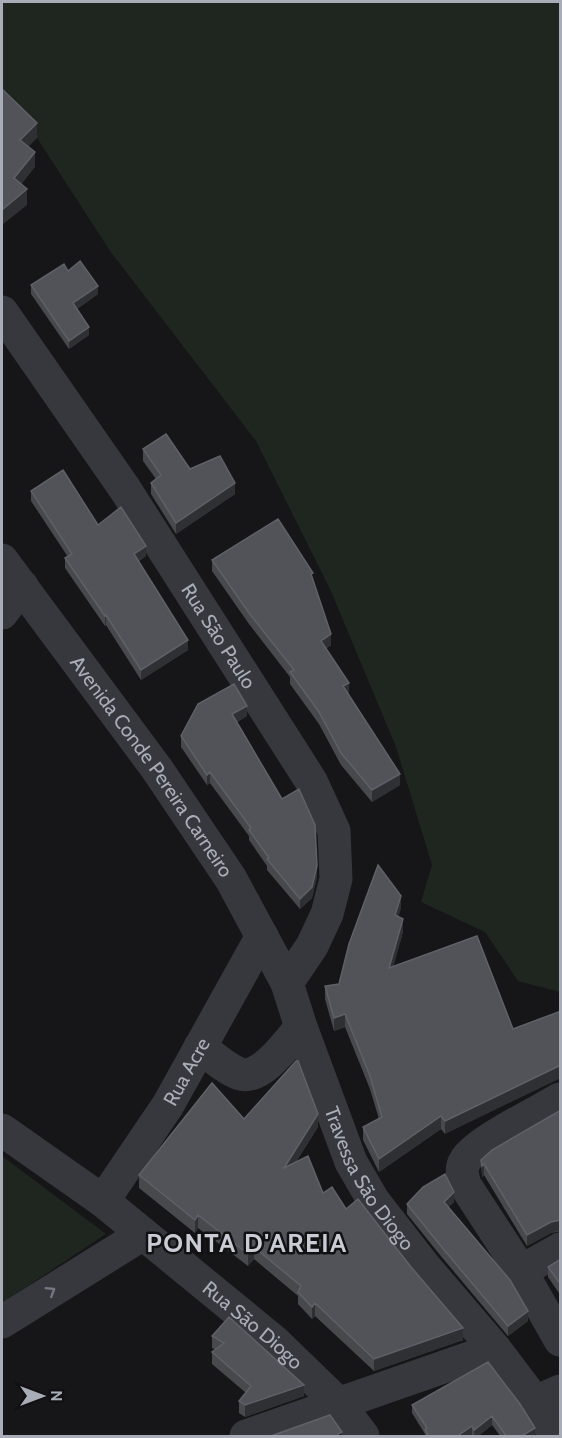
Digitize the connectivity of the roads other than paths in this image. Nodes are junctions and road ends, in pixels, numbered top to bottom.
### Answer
1 (2, 312) edge
2 (2, 560) edge
3 (22, 586) junction
4 (2, 613) edge
5 (262, 936) junction
6 (287, 983) junction
7 (301, 1027) junction
8 (200, 1047) junction
9 (561, 1099) edge
10 (2, 1130) edge
11 (103, 1202) junction
12 (143, 1234) junction
13 (561, 1249) edge
14 (521, 1271) junction
15 (2, 1322) edge
16 (561, 1340) edge
17 (495, 1348) junction
18 (548, 1396) edge
19 (338, 1403) junction
20 (246, 1437) edge
21 (363, 1437) edge
22 (556, 1437) edge

1 - 6 street, Rua São Paulo
2 - 3 street, Avenida Conde Pereira Carneiro
3 - 4 street
3 - 5 street, Avenida Conde Pereira Carneiro
5 - 6 street, Avenida Conde Pereira Carneiro
5 - 8 street, Rua Acre
6 - 7 street, Travessa São Diogo
7 - 8 street
7 - 17 street, Travessa São Diogo
8 - 11 street, Rua Acre
9 - 14 street
10 - 11 street, Rua São Diogo
11 - 12 street, Rua São Diogo
15 -> 12 street
12 - 19 street, Rua São Diogo
13 - 14 street
14 - 16 street
17 - 18 street, Travessa São Diogo
17 - 19 street
18 - 22 street, Travessa São Diogo
19 - 20 street
19 - 21 street, Rua São Diogo

